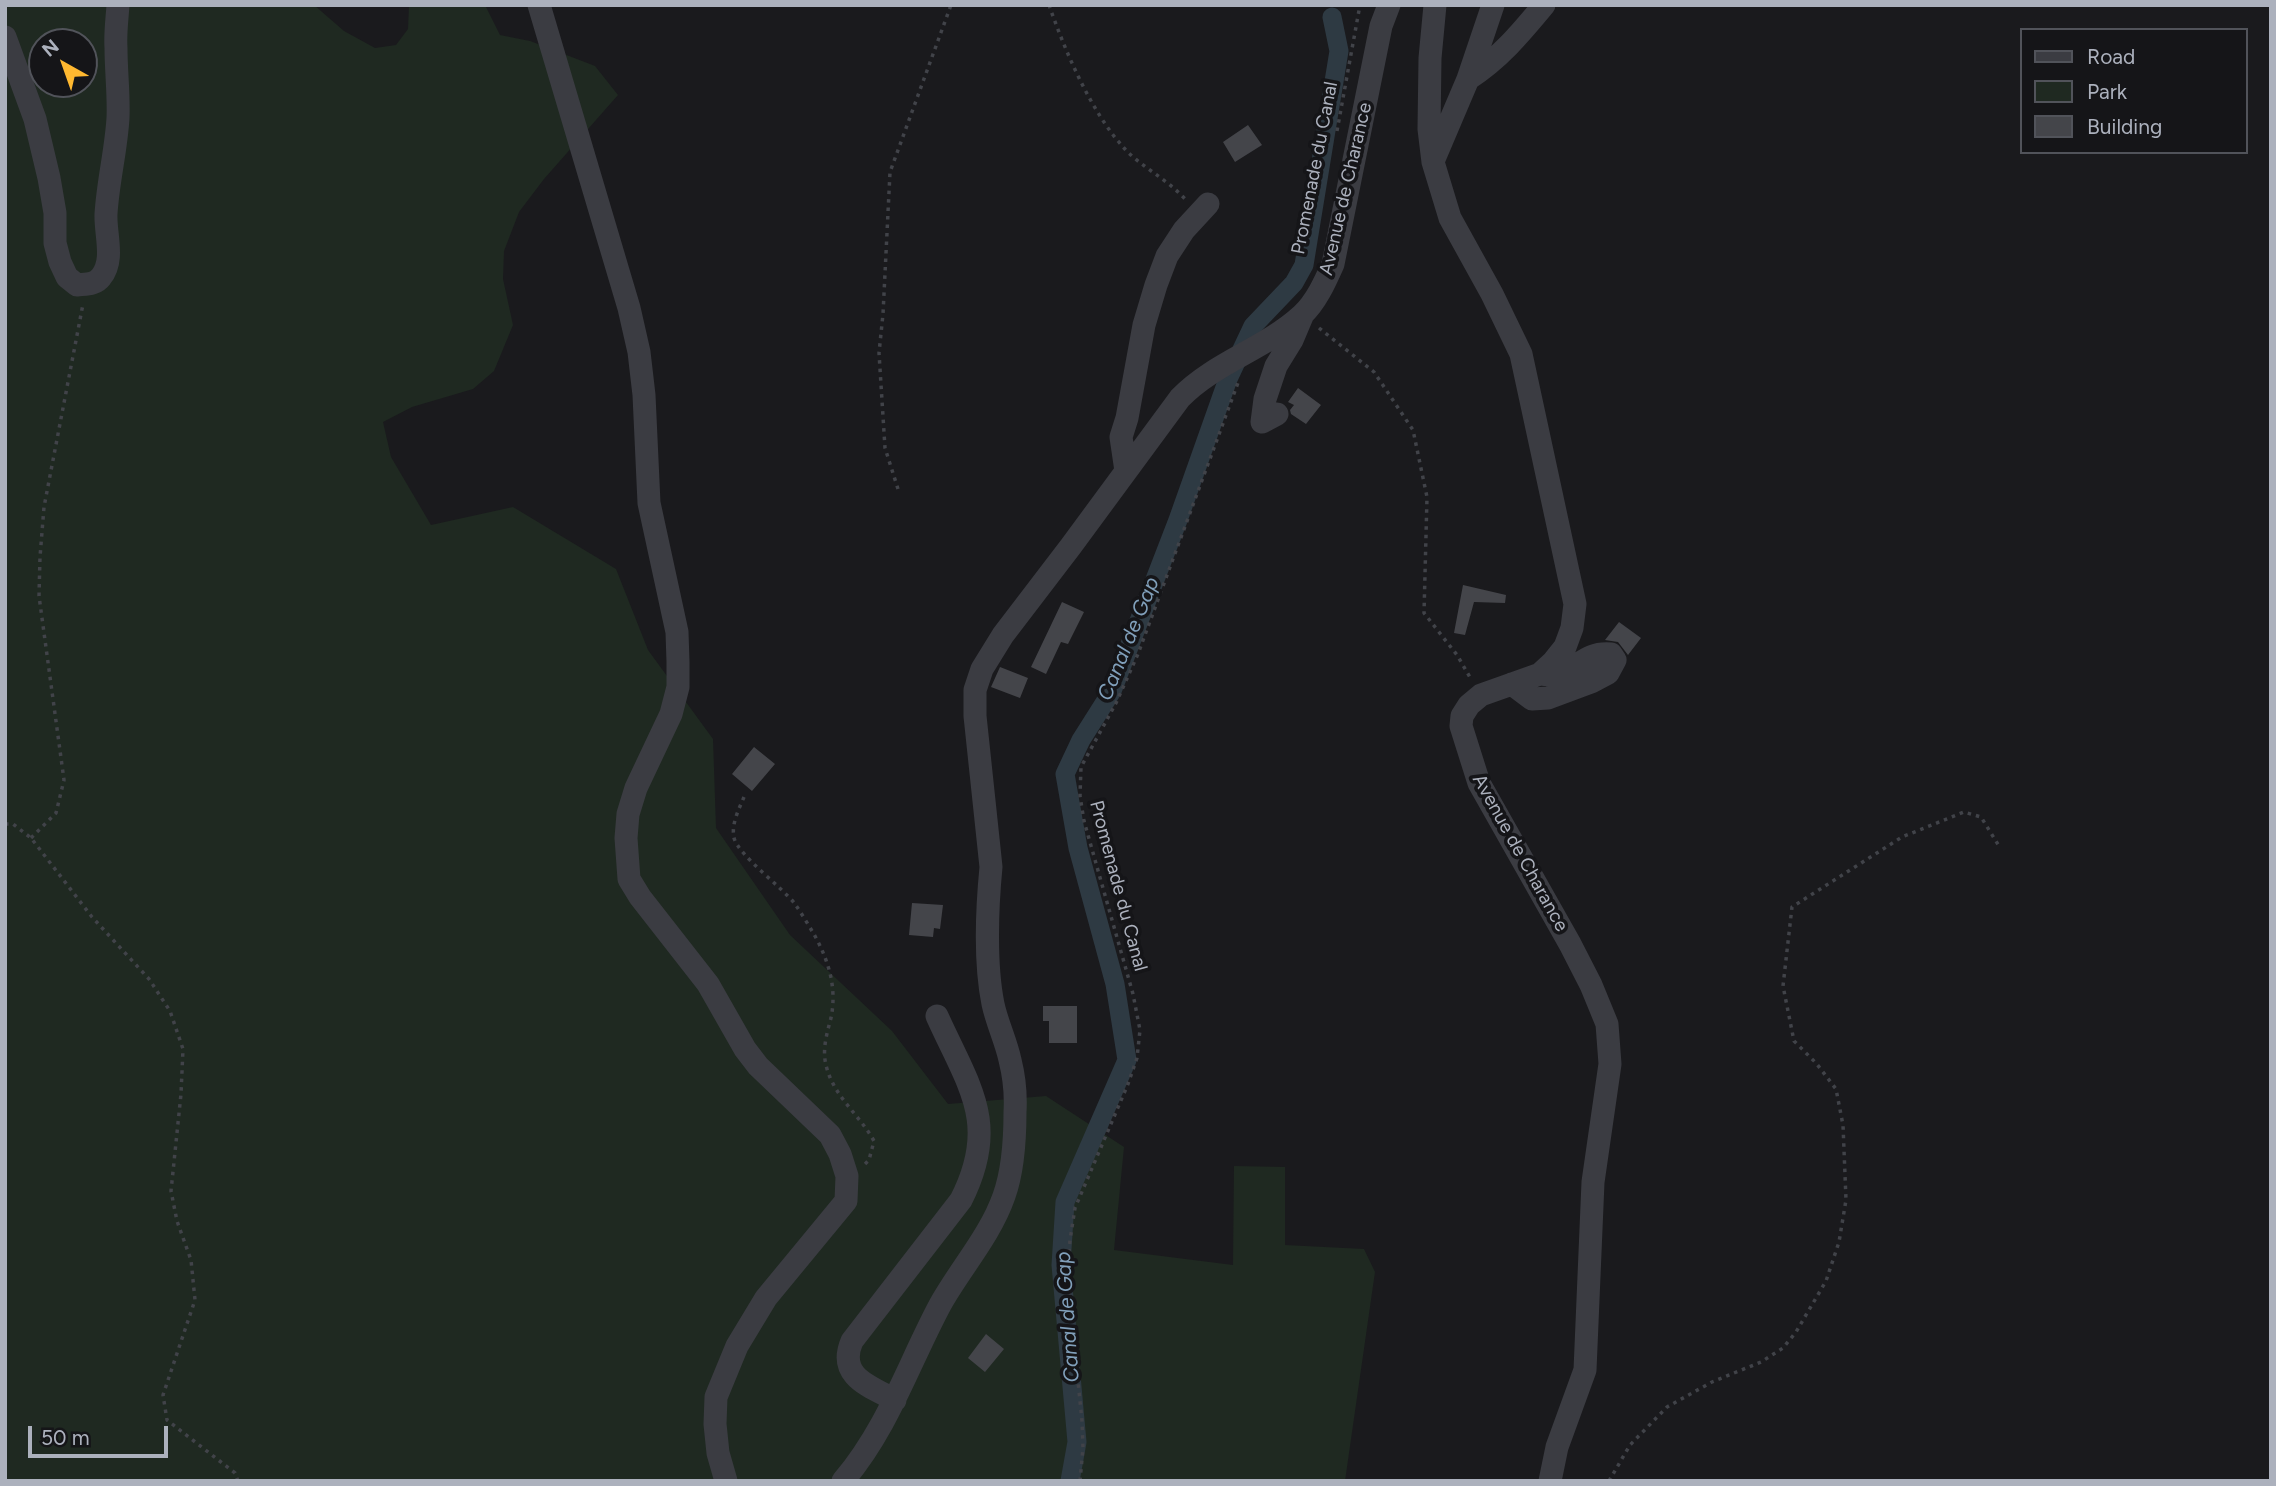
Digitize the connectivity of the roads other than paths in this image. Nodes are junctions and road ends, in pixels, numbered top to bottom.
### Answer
1 (118, 5) edge
2 (539, 5) edge
3 (1389, 5) edge
4 (1435, 5) edge
5 (1493, 5) edge
6 (1544, 5) edge
7 (5, 37) edge
8 (1468, 79) junction
9 (1433, 162) junction
10 (1203, 209) road end
11 (1303, 314) junction
12 (1278, 414) dead end
13 (1126, 471) junction
14 (1540, 674) junction
15 (1512, 684) junction
16 (937, 1016) dead end
17 (895, 1401) junction
18 (726, 1481) edge
19 (843, 1481) edge
20 (1550, 1481) edge

1 - 7 street
2 - 18 street
3 - 11 street, Avenue de Charance
4 - 9 street
5 - 8 street
6 - 8 street
8 - 9 street
9 - 14 street
10 - 13 street
11 - 12 street
11 - 13 street, Avenue de Charance
13 - 17 street, Avenue de Charance
14 - 15 street
14 - 15 street
15 - 20 street, Avenue de Charance
16 - 17 street
17 - 19 street, Avenue de Charance

